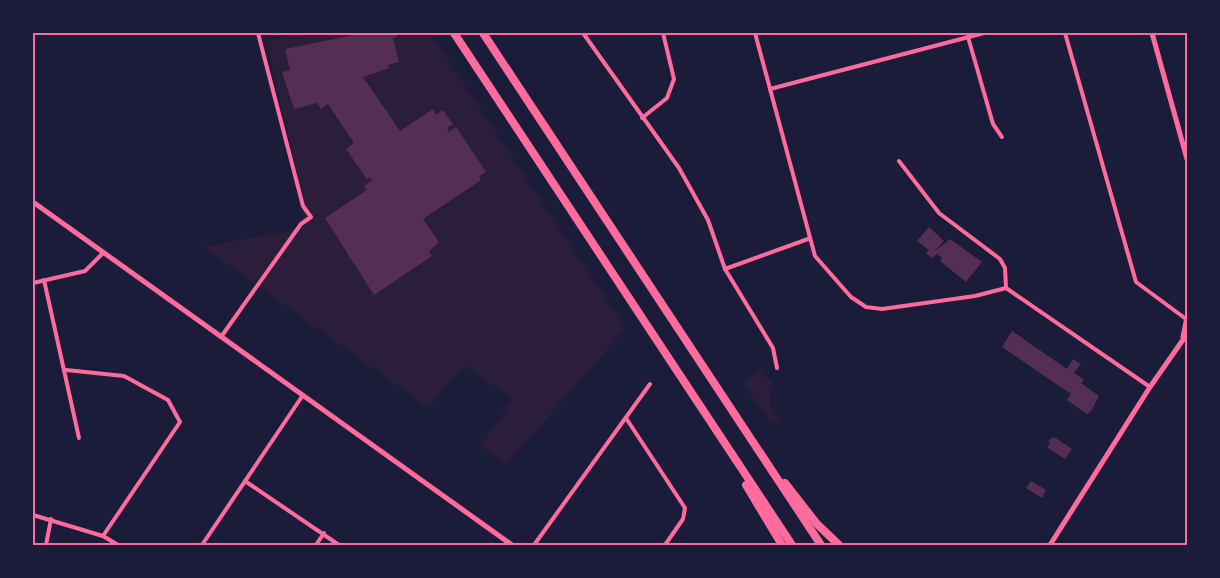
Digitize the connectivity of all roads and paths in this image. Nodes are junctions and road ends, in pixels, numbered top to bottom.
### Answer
1 (258, 33) edge
2 (454, 33) edge
3 (483, 33) edge
4 (583, 33) edge
5 (663, 33) edge
6 (755, 33) edge
7 (984, 33) edge
8 (1065, 33) edge
9 (1152, 33) edge
10 (968, 37) junction
11 (770, 89) junction
12 (642, 118) junction
13 (1002, 137) dead end
14 (1187, 159) edge
15 (899, 161) dead end
16 (33, 202) edge
17 (808, 239) junction
18 (104, 253) junction
19 (725, 269) junction
20 (44, 280) junction
21 (33, 283) edge
22 (1006, 288) junction
23 (1186, 319) edge
24 (1185, 336) edge
25 (221, 337) junction
26 (777, 368) dead end
27 (66, 370) junction
28 (650, 384) dead end
29 (1150, 387) junction
30 (303, 395) junction
31 (626, 418) junction
32 (79, 438) dead end
33 (723, 441) junction
34 (760, 453) junction
35 (245, 482) junction
36 (33, 515) edge
37 (51, 519) junction
38 (324, 532) junction
39 (103, 536) junction
40 (46, 545) edge
41 (118, 545) edge
42 (202, 545) edge
43 (315, 545) edge
44 (339, 545) edge
45 (512, 545) edge
46 (534, 545) edge
47 (665, 545) edge
48 (782, 545) edge
49 (792, 545) edge
50 (821, 545) edge
51 (839, 545) edge
52 (1050, 545) edge

1 - 25 street
2 - 33 highway
3 - 34 highway
4 - 12 street
5 - 12 street
6 - 11 street
7 - 10 street
8 - 23 street
9 - 14 main road
10 - 11 street
10 - 13 street
11 - 17 street
12 - 19 street
15 - 22 street
16 - 18 main road
17 - 19 street
17 - 22 street
18 - 20 street
18 - 25 main road
19 - 26 street
20 - 21 street
20 - 27 street
22 - 29 street
23 - 24 main road
24 - 29 main road
25 - 30 main road
27 - 32 street
27 - 39 street
28 - 31 street
29 - 52 main road
30 - 35 street
30 - 45 main road
31 - 46 street
31 - 47 street
33 - 48 highway
33 - 49 highway
34 - 50 highway
34 - 51 highway
35 - 38 street
35 - 42 street
36 - 37 street
37 - 39 street
37 - 40 street
38 - 43 street
38 - 44 street
39 - 41 street

